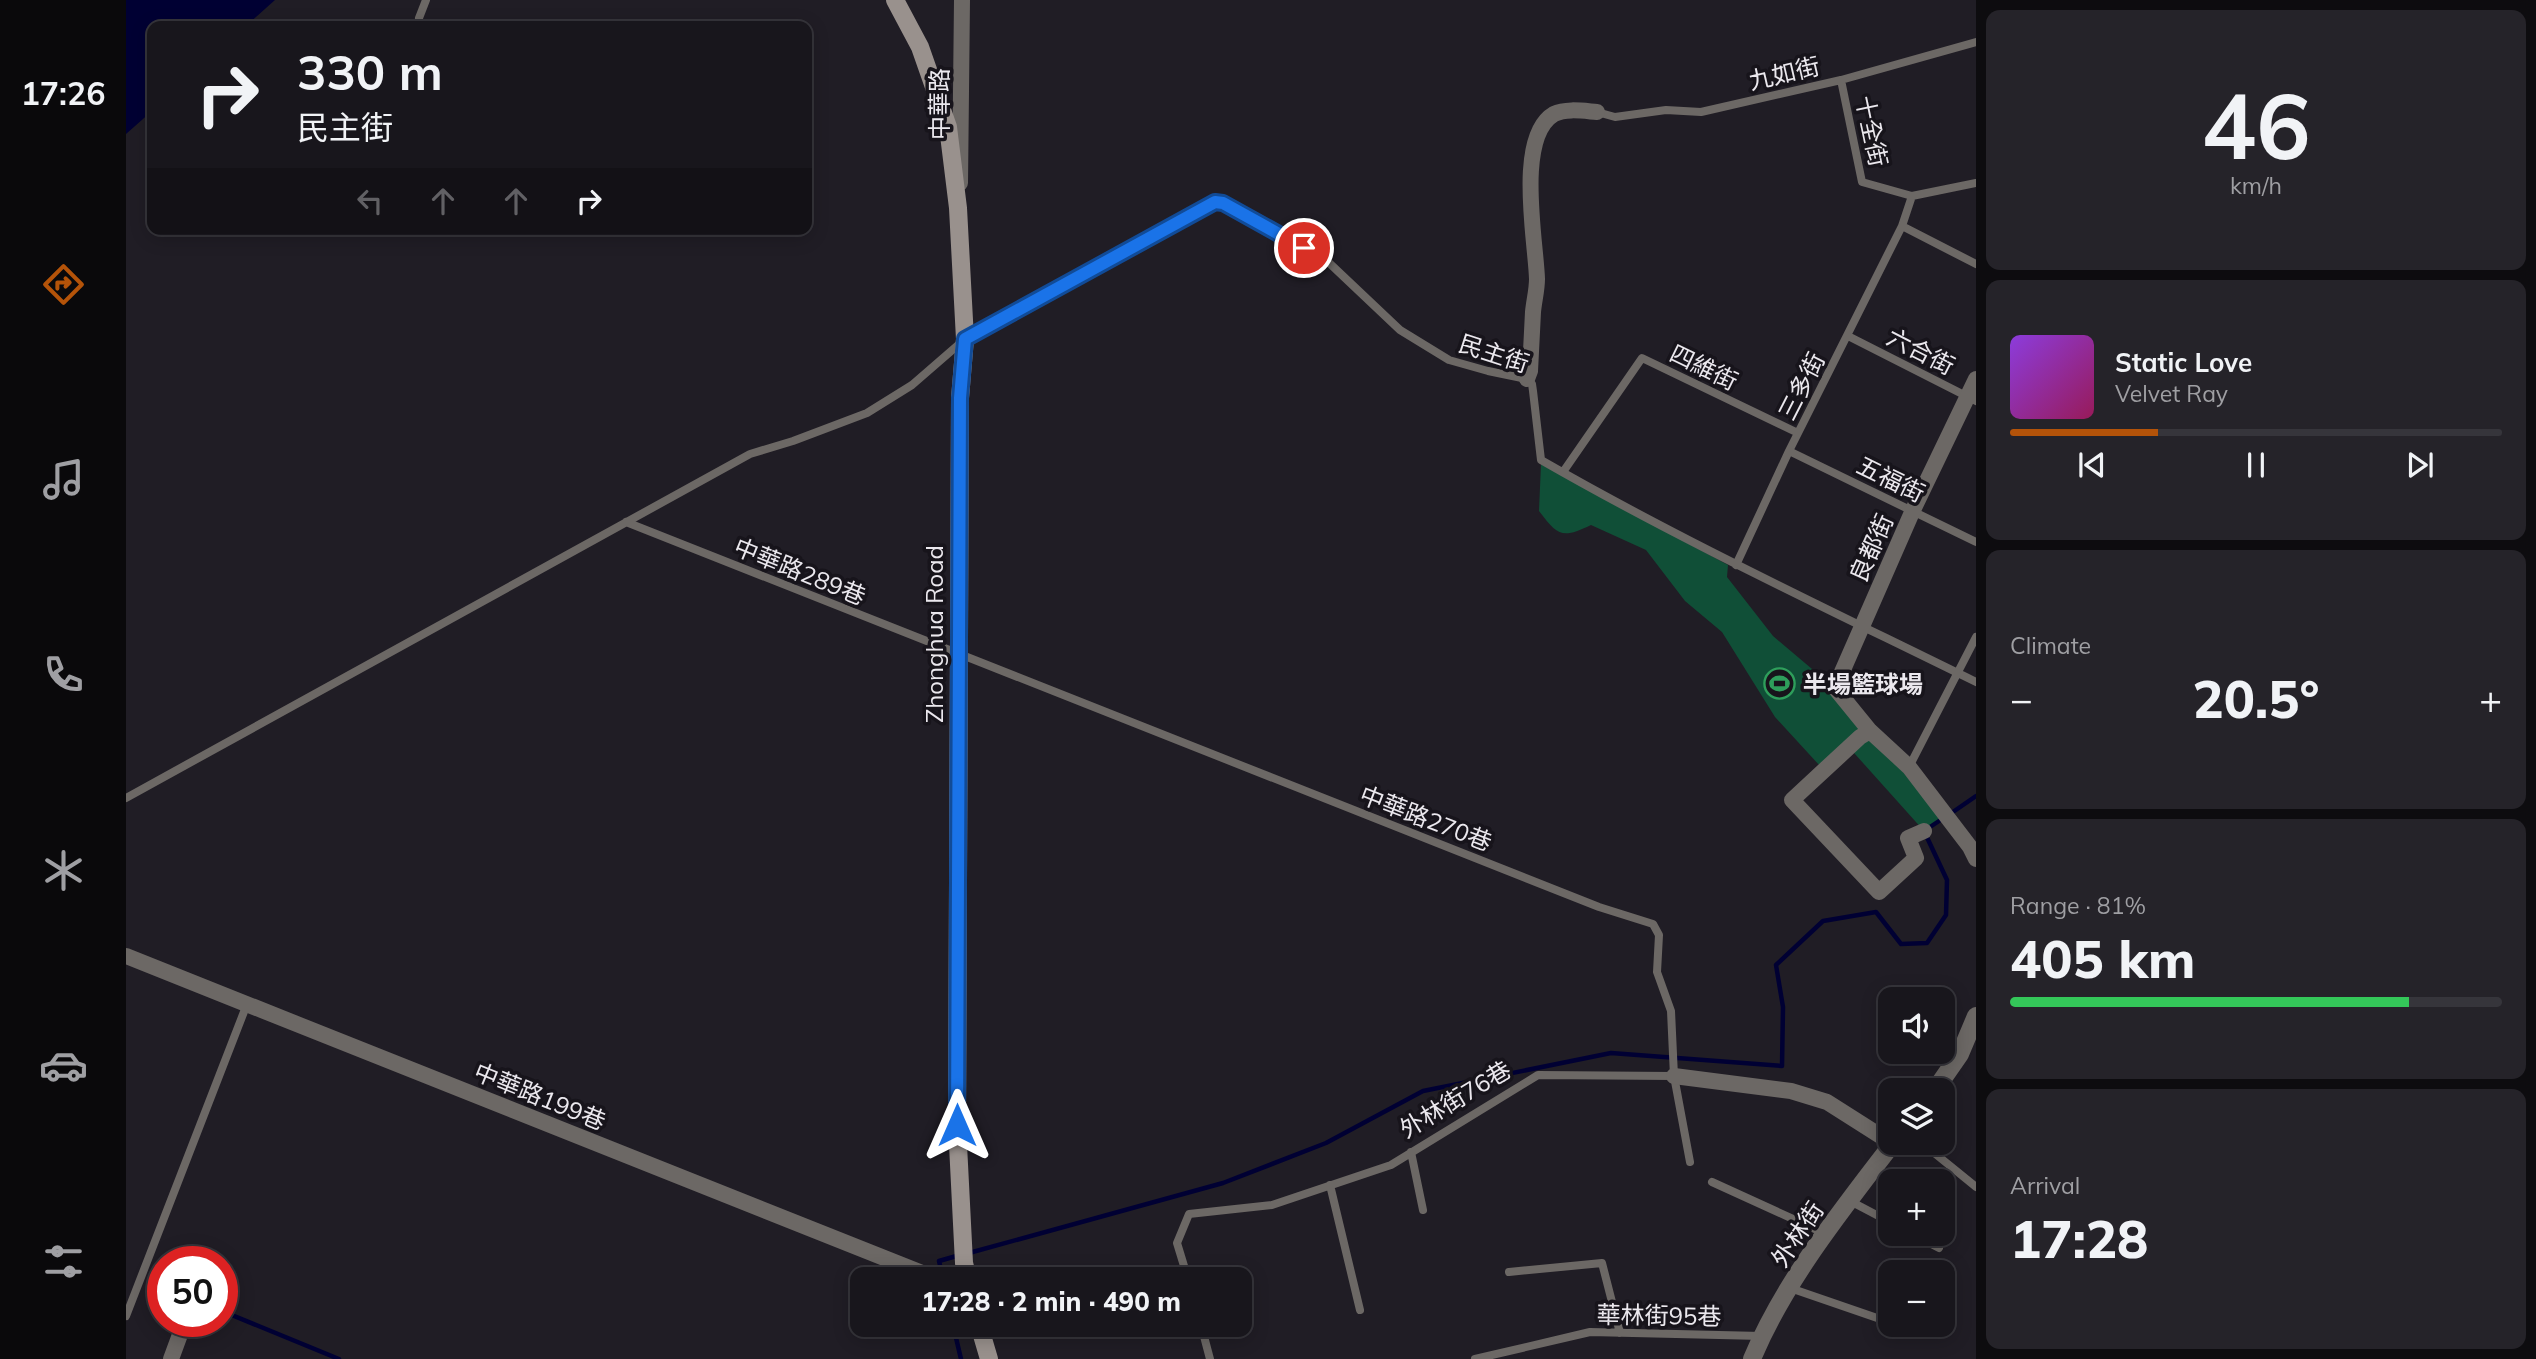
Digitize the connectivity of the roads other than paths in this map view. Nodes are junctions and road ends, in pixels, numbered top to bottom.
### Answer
1 (426, 0) edge
2 (895, 0) edge
3 (962, 0) edge
4 (419, 18) dead end
5 (1976, 42) edge
6 (1841, 80) junction
7 (1597, 112) joint
8 (1976, 183) edge
9 (1912, 195) junction
10 (958, 208) junction
11 (1902, 226) junction
12 (1976, 264) edge
13 (1848, 336) junction
14 (965, 339) junction
15 (1527, 379) junction
16 (1976, 379) edge
17 (1972, 399) edge
18 (1798, 433) junction
19 (1789, 451) junction
20 (1563, 472) junction
21 (1913, 510) junction
22 (626, 522) junction
23 (1976, 542) edge
24 (1736, 565) junction
25 (1861, 626) junction
26 (1976, 637) edge
27 (959, 655) junction
28 (1957, 673) junction
29 (1976, 682) edge
30 (1870, 731) junction
31 (1909, 767) junction
32 (126, 798) edge
33 (1924, 831) dead end
34 (1976, 859) edge
35 (126, 956) edge
36 (247, 1004) junction
37 (1976, 1016) edge
38 (1674, 1076) junction
39 (1943, 1078) edge
40 (1878, 1134) edge
41 (1411, 1152) junction
42 (1883, 1155) edge
43 (1937, 1155) edge
44 (1690, 1162) dead end
45 (1712, 1182) dead end
46 (1330, 1185) junction
47 (1976, 1187) edge
48 (1850, 1201) junction
49 (1423, 1210) dead end
50 (1878, 1216) edge
51 (1826, 1234) junction
52 (1936, 1246) edge
53 (1940, 1248) dead end
54 (907, 1267) edge
55 (965, 1267) edge
56 (1184, 1267) edge
57 (1509, 1272) dead end
58 (1790, 1288) junction
59 (1360, 1310) dead end
60 (126, 1316) edge
61 (1878, 1319) edge
62 (1620, 1333) junction
63 (1762, 1336) junction
64 (179, 1337) edge
65 (983, 1337) edge
66 (1204, 1337) edge
67 (1758, 1357) edge
68 (171, 1359) edge
69 (989, 1359) edge
70 (1210, 1359) edge
71 (1475, 1359) edge

1 - 4 lane
2 - 10 main road, Zhonghua Road
3 - 10 street, 中華路
5 - 6 lane, 九如街
6 - 7 lane, 九如街
6 - 9 lane, 十全街
7 - 15 street
8 - 9 lane
9 - 11 lane, 三多街
10 - 14 main road, Zhonghua Road
11 - 12 lane
11 - 13 lane, 三多街
13 - 17 lane, 六合街
13 - 18 lane, 三多街
14 - 15 lane, 民主街
14 - 22 lane
14 - 27 main road, Zhonghua Road
15 - 20 lane, 民主街
16 - 17 street, 良都街
17 - 21 street, 良都街
18 - 19 lane, 三多街
18 - 20 lane, 四維街
19 - 21 lane, 五福街
19 - 24 lane, 三多街
20 - 24 lane, 民主街
21 - 23 lane, 五福街
21 - 25 street, 良都街
22 - 27 lane, 中華路289巷
22 - 32 lane
24 - 25 lane, 民主街
25 - 28 lane, 民主街
25 - 30 street, 良都街
26 - 28 lane
27 - 38 lane, 中華路270巷
27 - 55 main road, Zhonghua Road
28 - 29 lane, 民主街
28 - 31 lane
30 - 31 street, 良都街
30 - 33 street
31 - 34 street, 良都街
35 - 36 street, 中華路199巷
36 - 54 street, 中華路199巷
36 - 60 lane
37 - 39 street
38 - 40 street, 外林街76巷
38 - 41 lane, 外林街76巷
38 - 44 lane, 中華路270巷
41 - 46 lane, 外林街76巷
41 - 49 lane
42 - 48 street, 外林街
43 - 47 lane
45 - 51 lane
46 - 56 lane, 外林街76巷
46 - 59 lane
48 - 50 lane
48 - 51 street, 外林街
51 - 58 street, 外林街
52 - 53 lane
57 - 62 lane
58 - 61 lane
58 - 63 street, 外林街
62 - 63 lane, 華林街95巷
62 - 71 lane, 華林街95巷
63 - 67 street, 外林街
64 - 68 street
65 - 69 main road
66 - 70 lane

